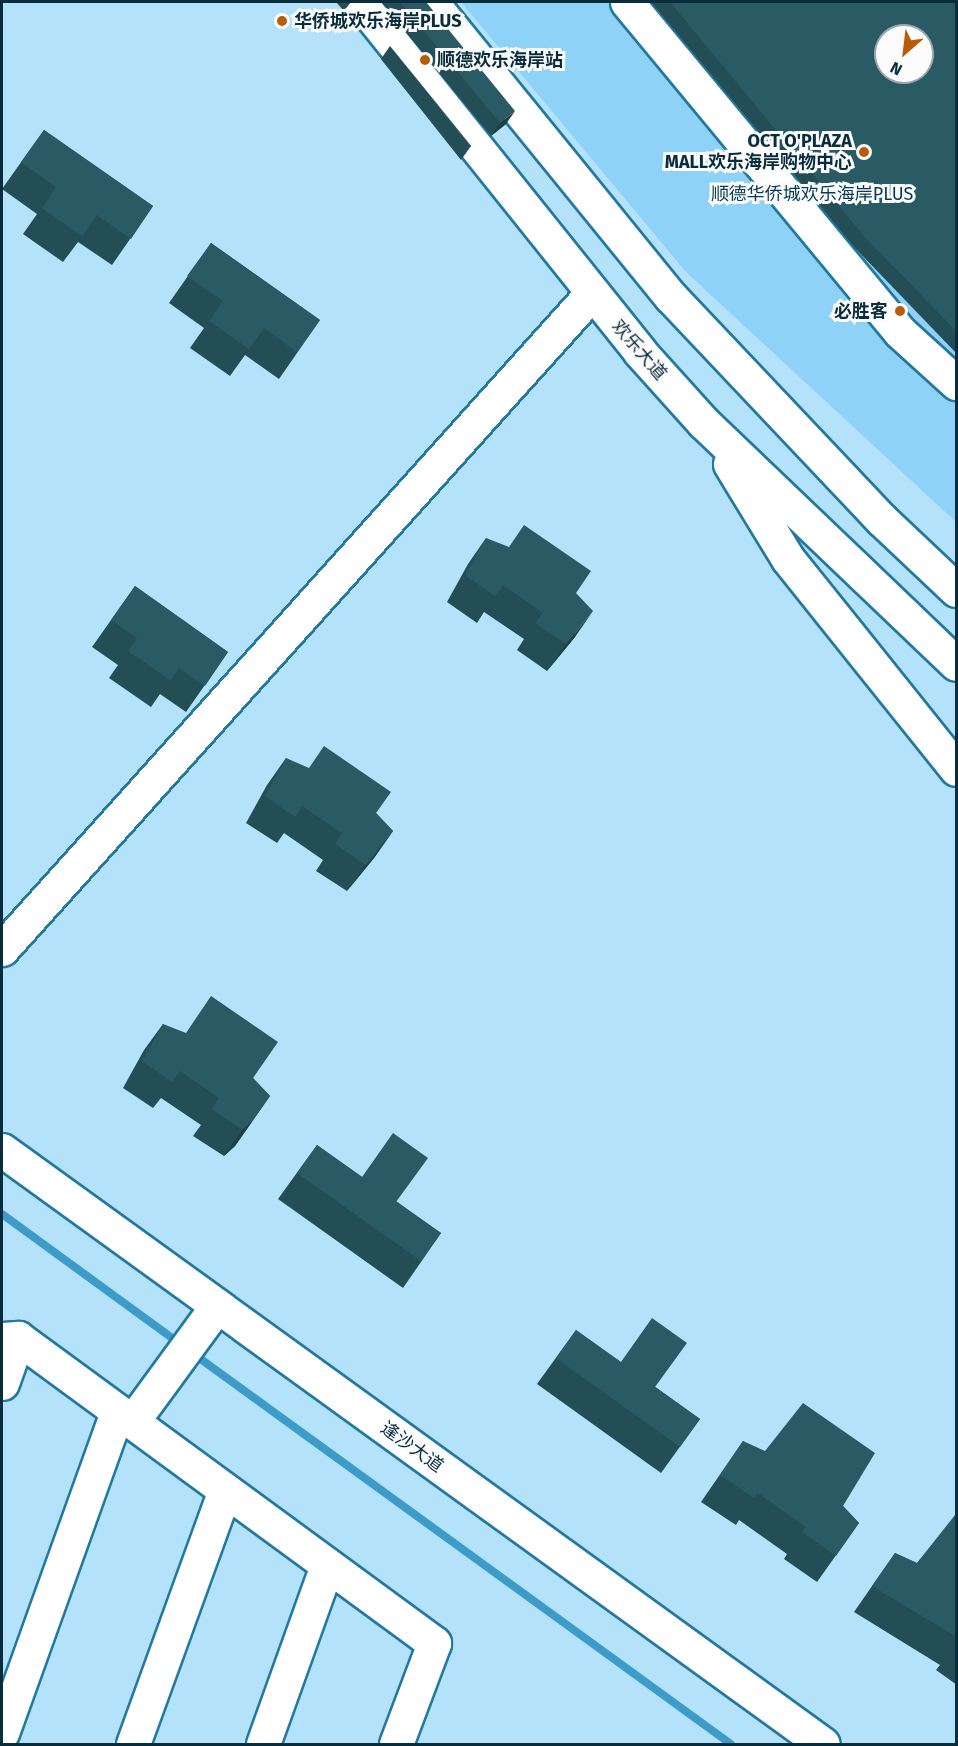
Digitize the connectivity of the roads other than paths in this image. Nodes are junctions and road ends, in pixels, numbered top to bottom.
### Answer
1 (360, 2) edge
2 (430, 2) edge
3 (627, 2) edge
4 (592, 293) junction
5 (957, 383) edge
6 (703, 422) junction
7 (957, 590) edge
8 (957, 664) edge
9 (957, 769) edge
10 (2, 949) edge
11 (2, 1150) edge
12 (211, 1315) junction
13 (10, 1339) edge
14 (2, 1383) edge
15 (125, 1417) junction
16 (225, 1490) junction
17 (327, 1565) junction
18 (2, 1733) edge
19 (133, 1744) edge
20 (263, 1744) edge
21 (396, 1744) edge
22 (822, 1744) edge

1 - 4 street, 欢乐大道
2 - 7 street
3 - 5 street
4 - 6 street, 欢乐大道
4 - 10 street
6 - 8 street, 欢乐大道
6 - 9 street
11 - 12 street, 逢沙大道
12 - 15 street
12 - 22 street, 逢沙大道
13 - 14 street
13 - 15 street
15 - 16 street
15 - 18 street
16 - 17 street
16 - 19 street
17 - 20 street
17 - 21 street

